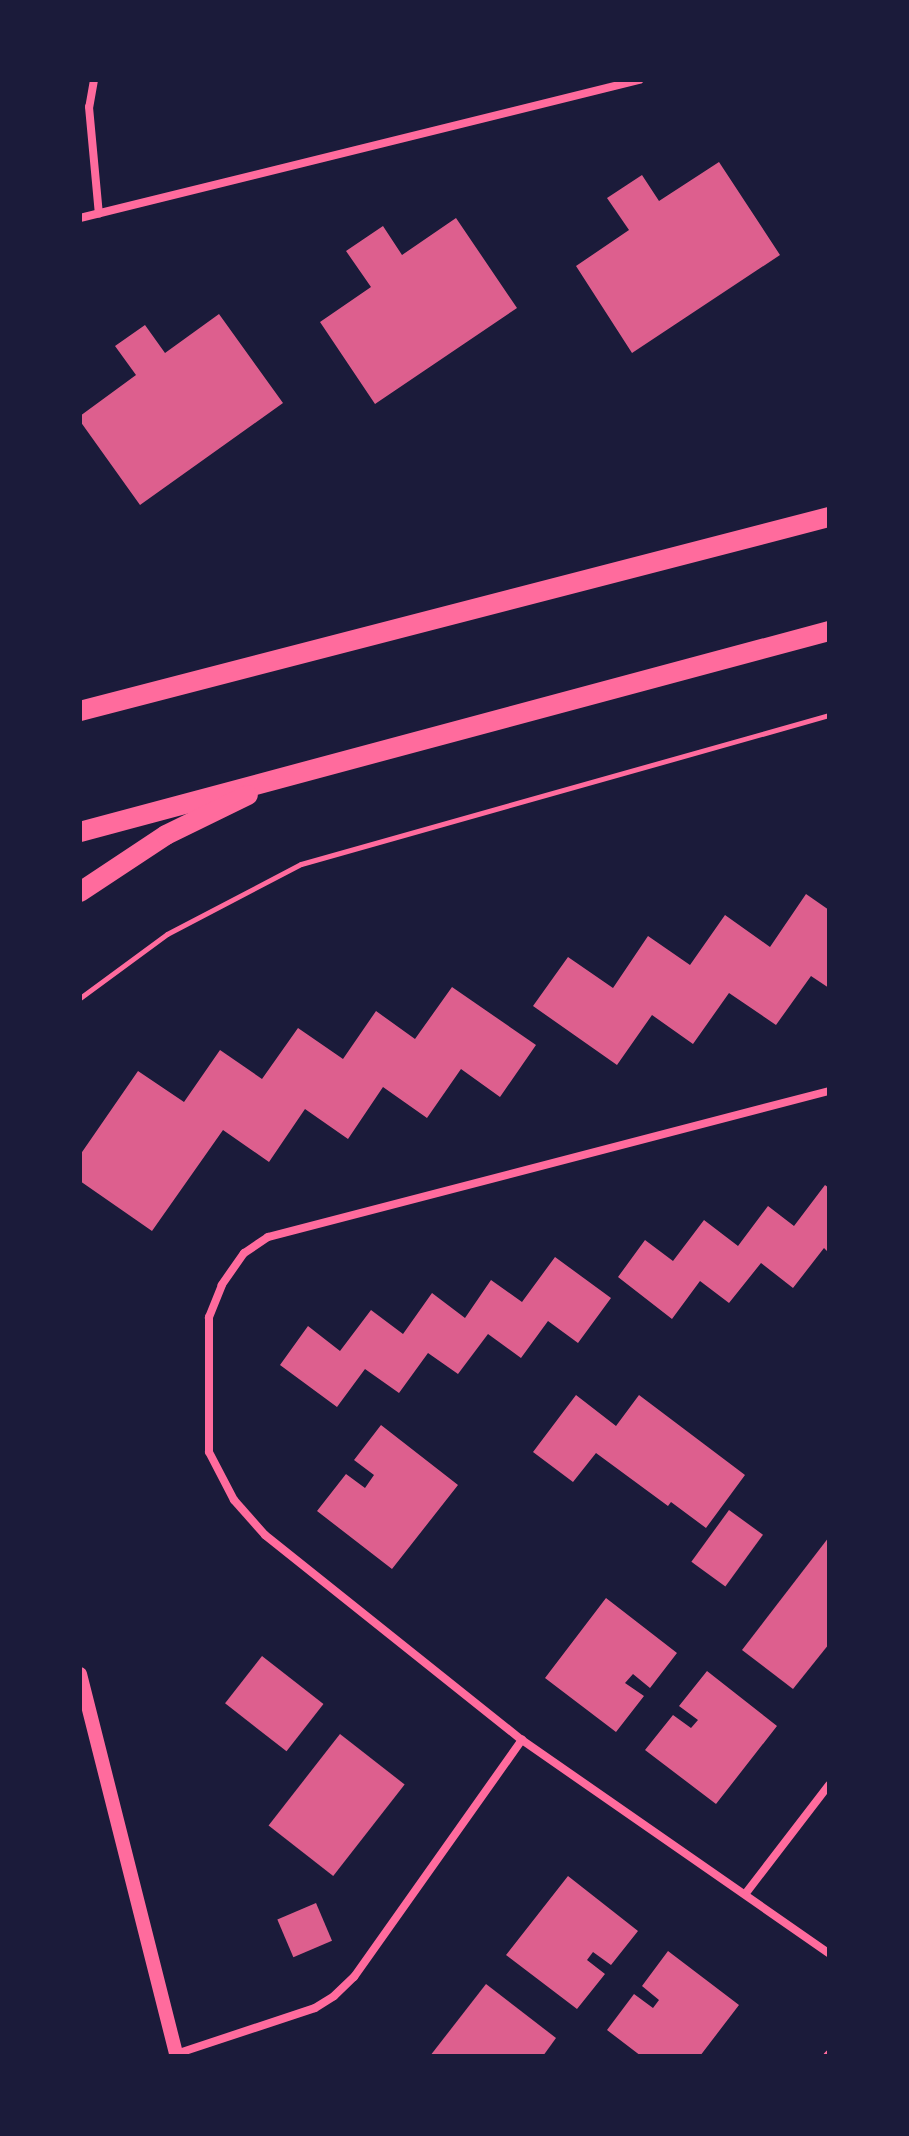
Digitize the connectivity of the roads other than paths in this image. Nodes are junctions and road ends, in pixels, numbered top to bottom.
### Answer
1 (94, 80) edge
2 (639, 80) edge
3 (99, 214) junction
4 (80, 218) edge
5 (829, 517) edge
6 (829, 631) edge
7 (80, 711) edge
8 (291, 773) junction
9 (80, 832) edge
10 (80, 892) edge
11 (829, 1091) edge
12 (80, 1674) edge
13 (522, 1740) junction
14 (829, 1785) edge
15 (746, 1893) junction
16 (829, 1953) edge
17 (177, 2055) edge

1 - 3 street
2 - 3 street
3 - 4 street
5 - 7 main road
6 - 8 main road
8 - 9 main road
8 - 10 main road
11 - 13 street
12 - 17 street
13 - 15 street
13 - 17 street
14 - 15 street
15 - 16 street

